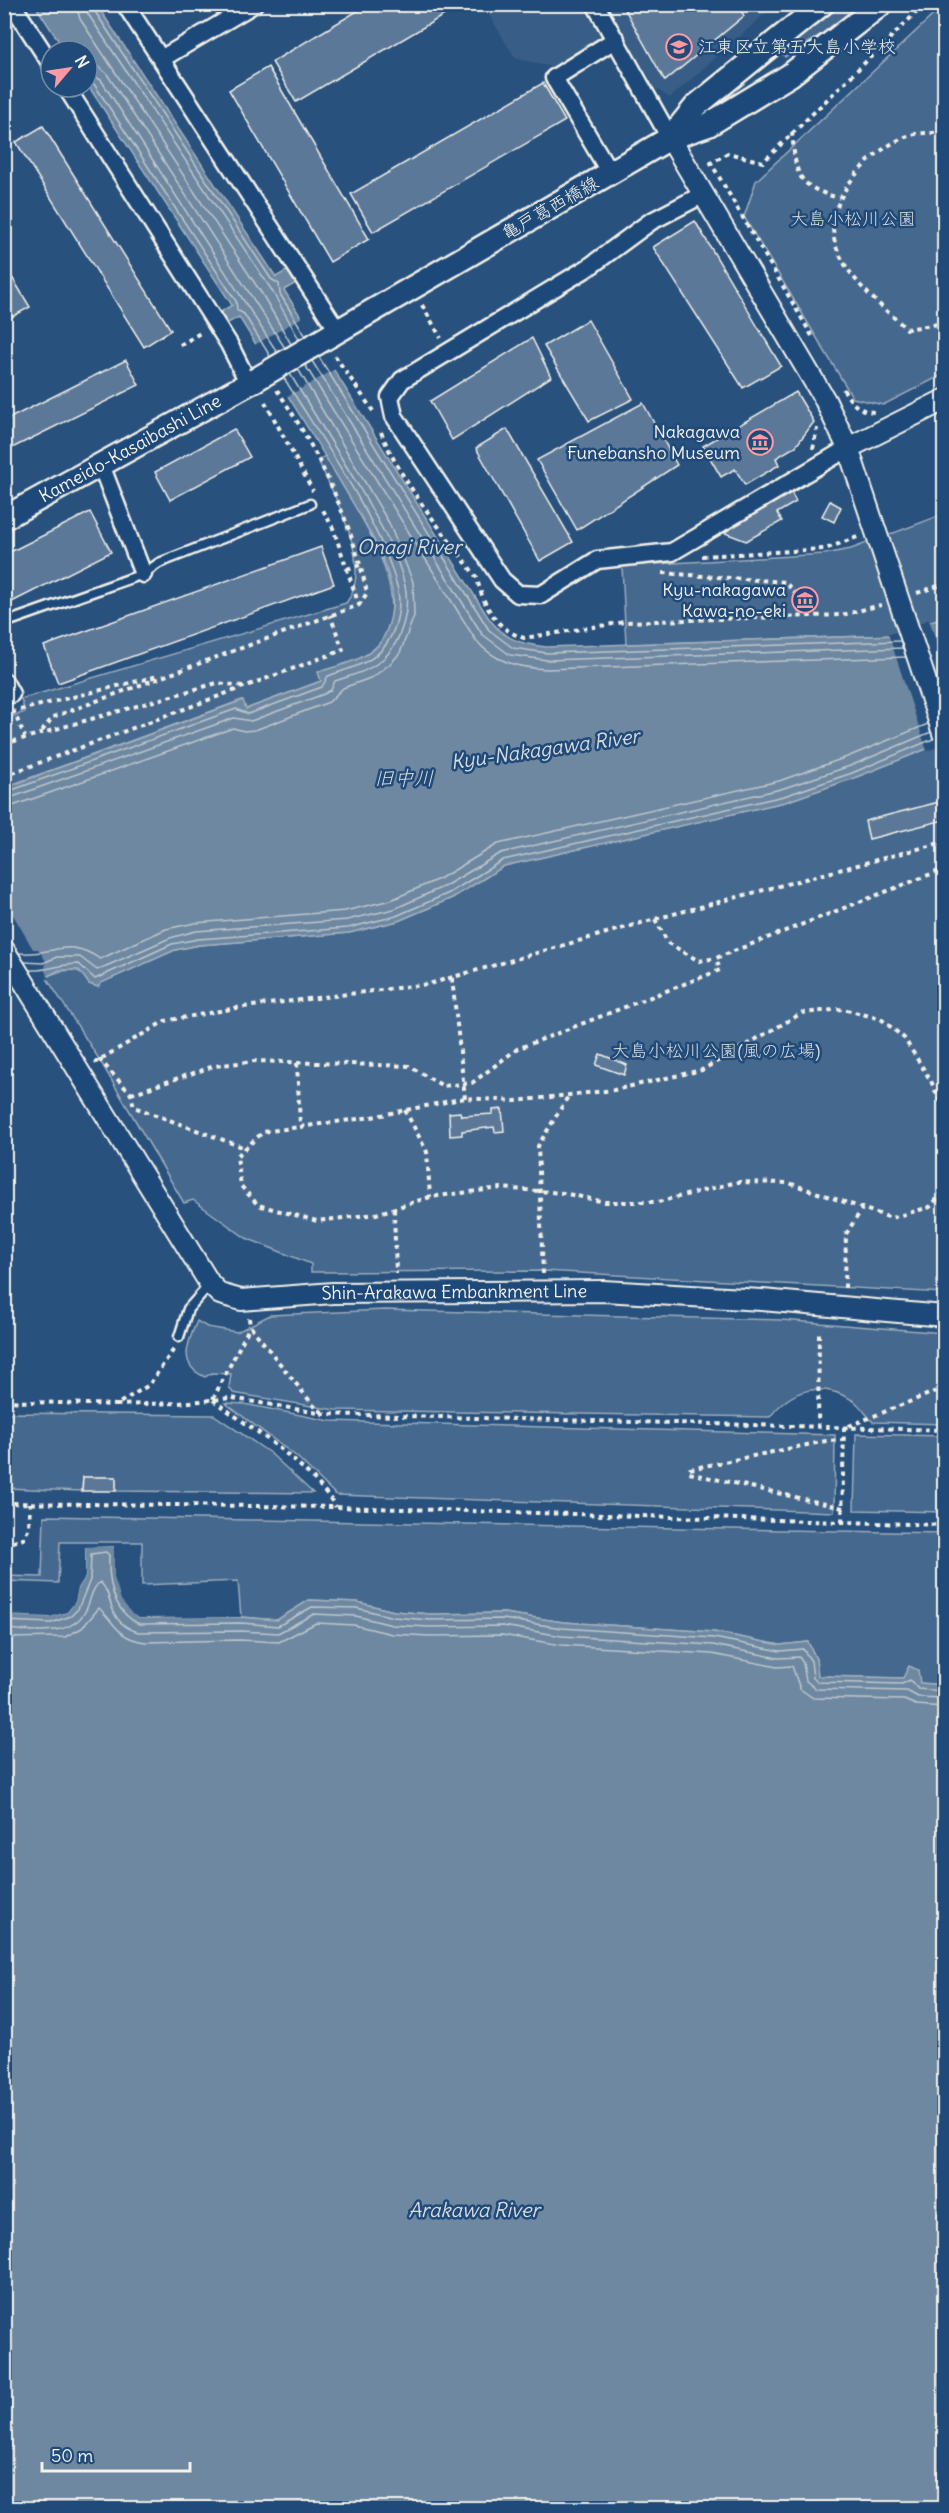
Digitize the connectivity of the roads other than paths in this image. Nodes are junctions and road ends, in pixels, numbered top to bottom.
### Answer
1 (12, 4) edge
2 (125, 4) edge
3 (254, 4) edge
4 (595, 4) edge
5 (822, 4) edge
6 (881, 4) edge
7 (615, 39) junction
8 (39, 46) edge
9 (161, 59) junction
10 (74, 99) edge
11 (670, 138) junction
12 (610, 173) junction
13 (702, 195) junction
14 (334, 333) junction
15 (259, 383) junction
16 (945, 400) edge
17 (848, 448) junction
18 (101, 465) junction
19 (310, 504) dead end
20 (4, 518) edge
21 (143, 574) junction
22 (4, 623) edge
23 (945, 736) edge
24 (4, 950) edge
25 (210, 1284) junction
26 (945, 1316) edge
27 (179, 1336) road end

1 - 8 street
2 - 9 street
3 - 9 street
4 - 7 street
5 - 11 main road, 亀戸葛西橋線
6 - 11 main road
7 - 11 street
7 - 12 street
9 - 14 street
10 - 15 street
11 - 12 main road, 亀戸葛西橋線
11 - 13 street
12 - 14 main road, 亀戸葛西橋線
13 - 17 street
13 - 17 street
14 - 15 main road, 亀戸葛西橋線, bridge
15 - 18 main road, Kameido-Kasaibashi Line
16 - 17 street
17 - 23 street, bridge
18 - 20 main road, Kameido-Kasaibashi Line
18 - 21 street
19 - 21 lane
21 - 22 lane
24 - 25 street, Shin-Arakawa Embankment Line
25 - 26 street, Shin-Arakawa Embankment Line
25 - 27 lane

